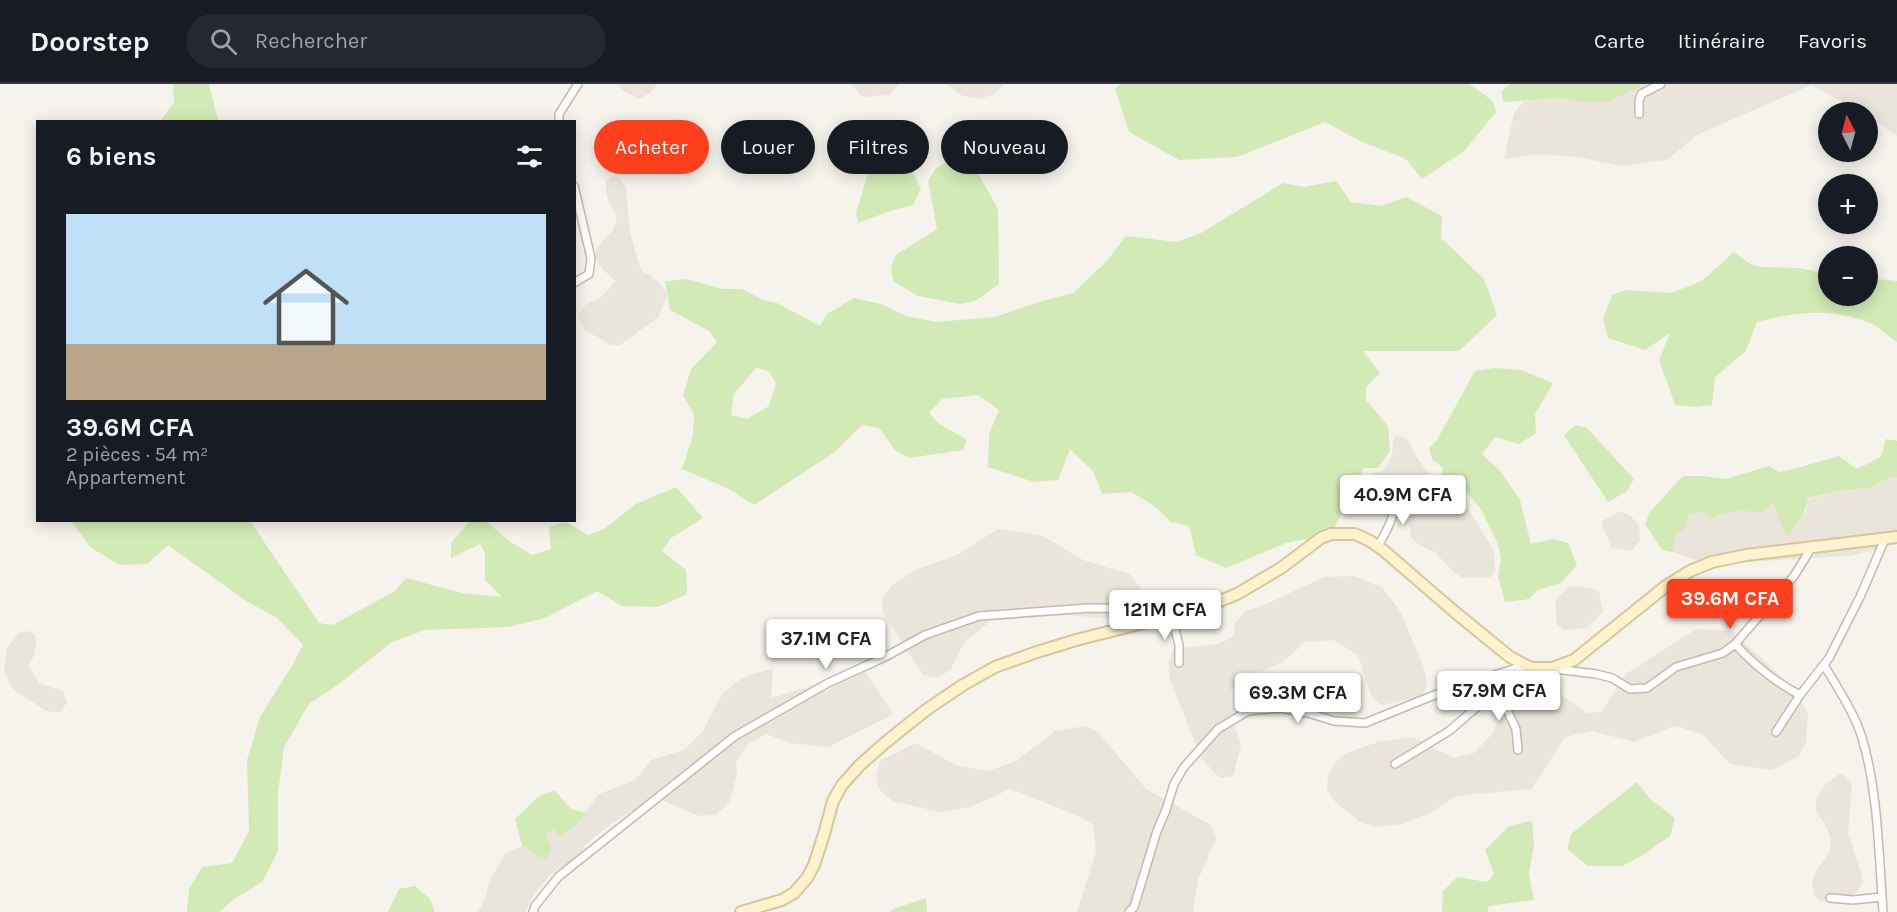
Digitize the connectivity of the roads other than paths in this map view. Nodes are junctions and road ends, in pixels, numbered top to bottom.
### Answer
1 (578, 84) edge
2 (1661, 84) edge
3 (1639, 114) dead end
4 (559, 120) edge
5 (576, 194) edge
6 (576, 282) edge
7 (1397, 494) dead end
8 (1897, 537) edge
9 (1885, 539) junction
10 (1378, 546) junction
11 (1812, 548) junction
12 (1203, 609) junction
13 (1172, 617) junction
14 (1735, 644) junction
15 (1179, 663) dead end
16 (1526, 665) junction
17 (1824, 665) junction
18 (1552, 668) junction
19 (1497, 689) junction
20 (1800, 696) junction
21 (1776, 732) dead end
22 (1518, 750) dead end
23 (1395, 764) dead end
24 (1882, 897) junction
25 (1830, 898) dead end
26 (533, 912) edge
27 (741, 912) edge
28 (1129, 912) edge
29 (1883, 912) edge

1 - 4 street
2 - 3 street
5 - 6 street
7 - 10 street
8 - 9 main road
9 - 11 main road
9 - 17 street
10 - 12 main road
10 - 16 main road
11 - 14 street
11 - 18 main road
12 - 13 main road
12 - 26 street
13 - 15 street
13 - 27 main road
14 - 18 street
14 - 20 street
16 - 18 main road
16 - 19 street
16 - 28 street
17 - 20 street
17 - 24 street
19 - 22 street
19 - 23 street
20 - 21 street
24 - 25 street
24 - 29 street

